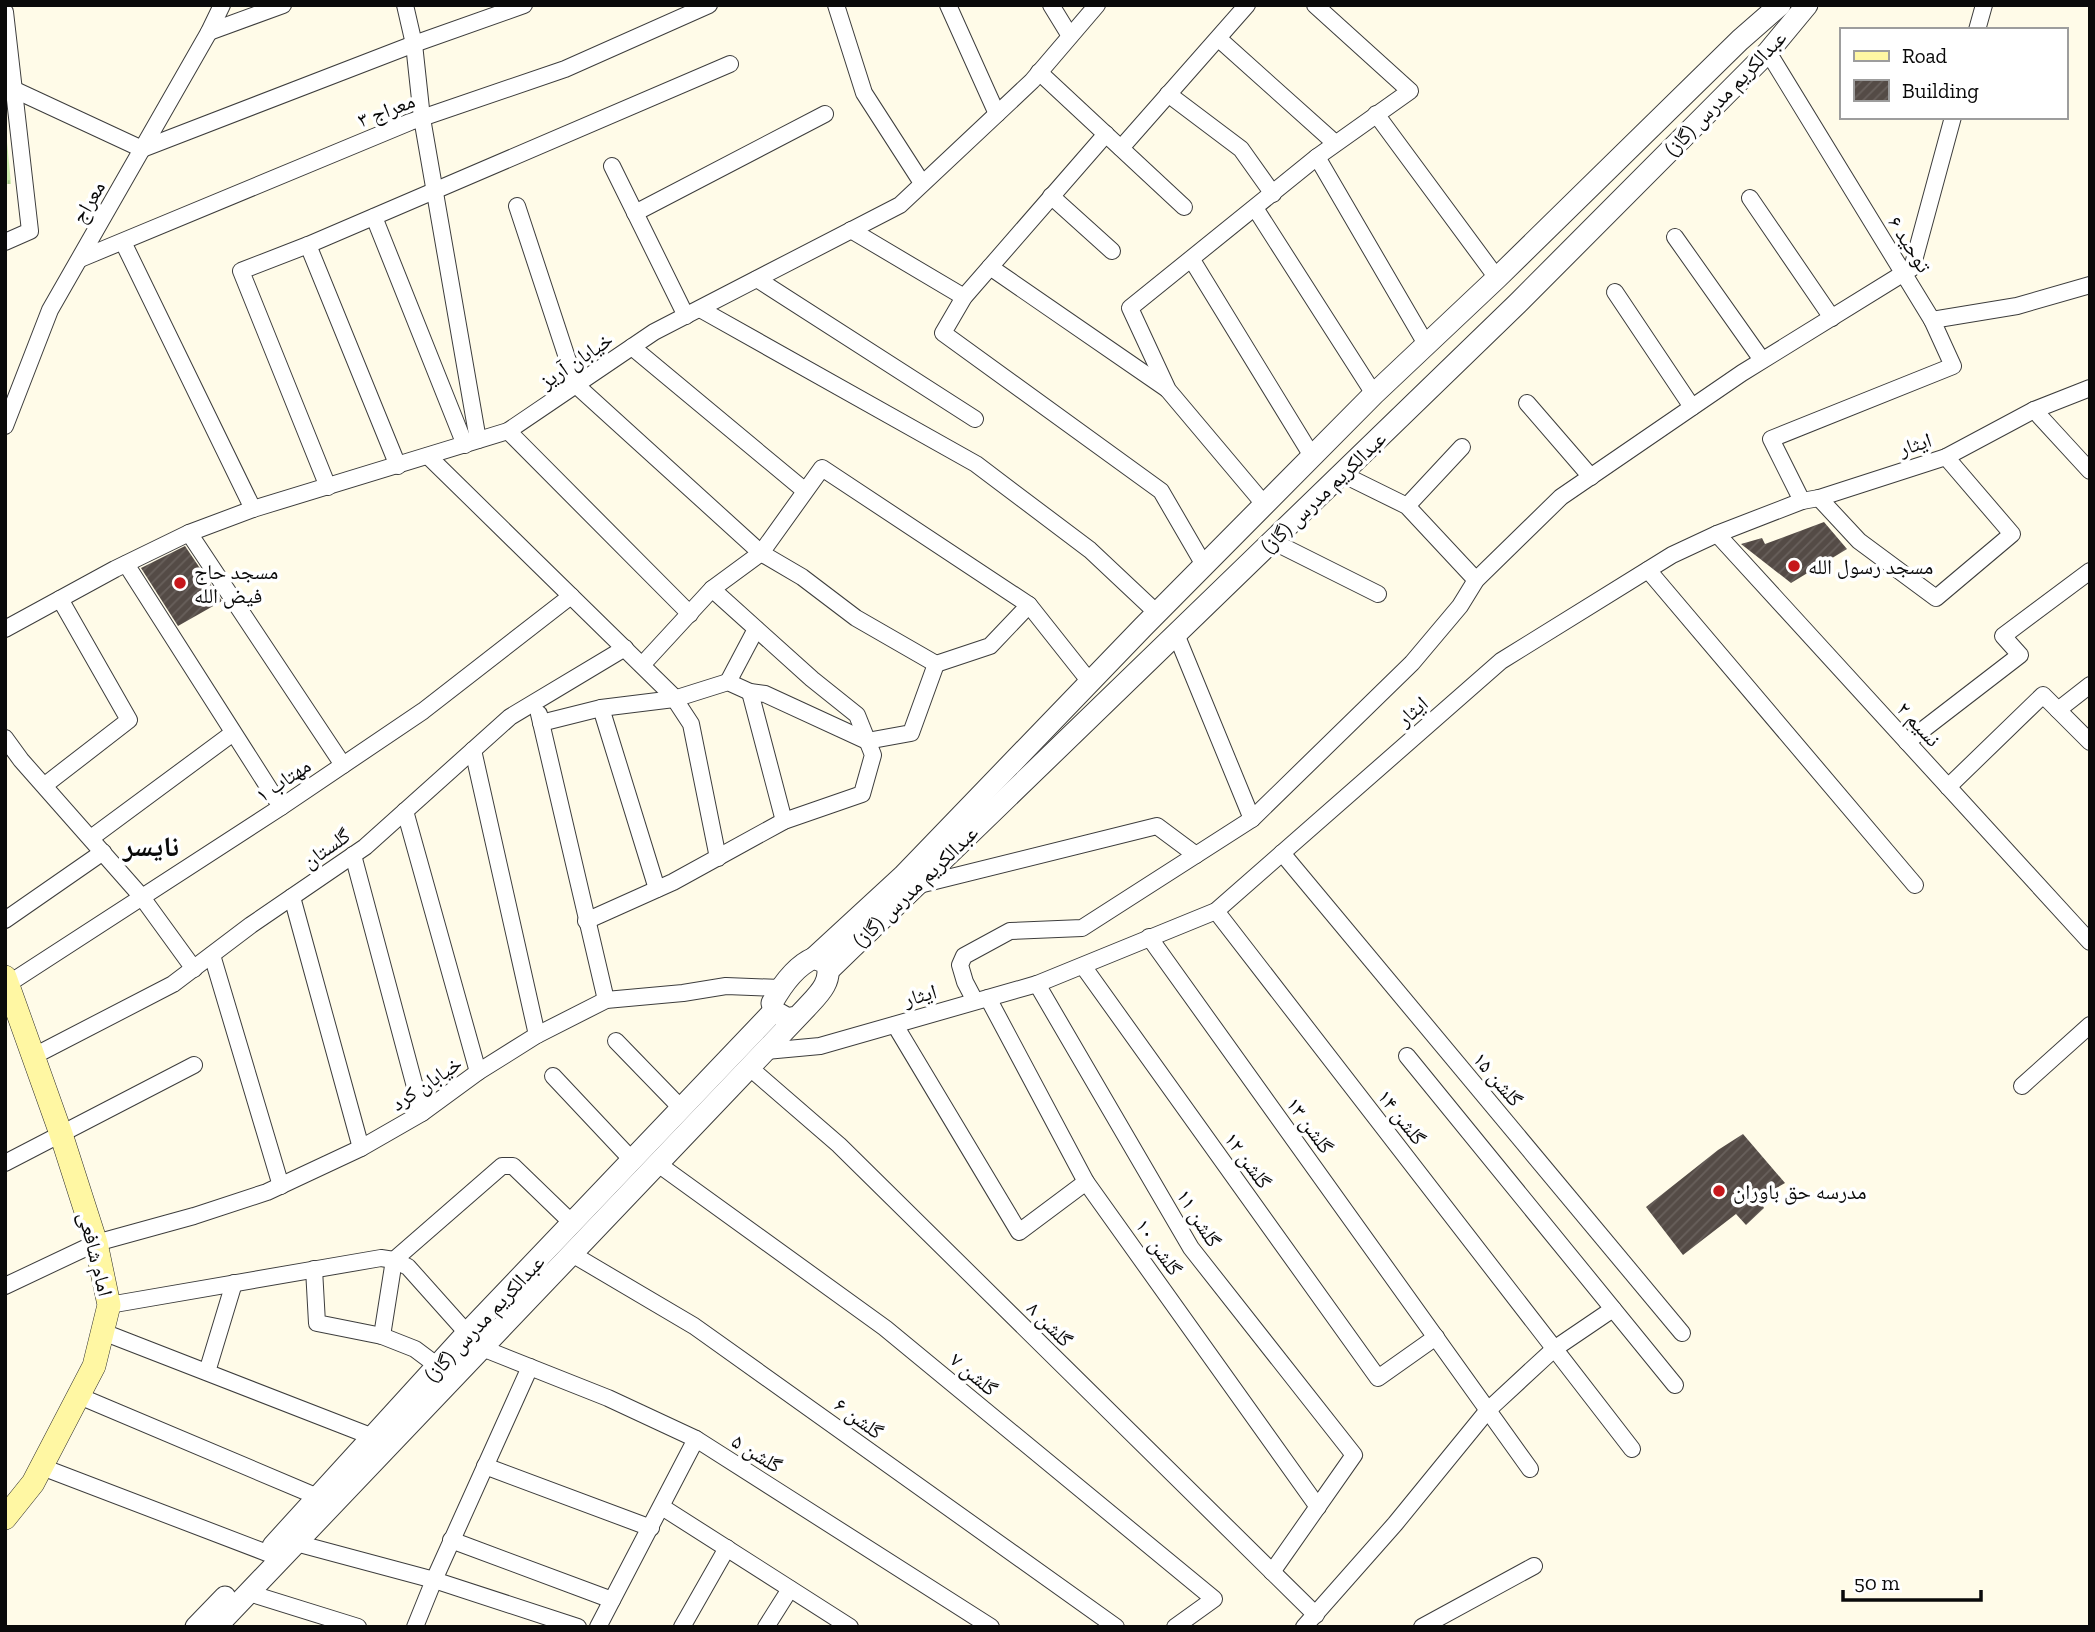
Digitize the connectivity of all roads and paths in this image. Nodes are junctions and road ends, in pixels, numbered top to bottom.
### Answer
1 (222, 5) edge
2 (283, 5) edge
3 (405, 5) edge
4 (524, 5) edge
5 (709, 5) edge
6 (836, 5) edge
7 (948, 5) edge
8 (1051, 5) edge
9 (1097, 5) edge
10 (1247, 5) edge
11 (1315, 5) edge
12 (1780, 5) edge
13 (1807, 5) edge
14 (1984, 5) edge
15 (5, 12) edge
16 (1978, 28) edge
17 (209, 32) junction
18 (1070, 37) junction
19 (1219, 39) junction
20 (414, 44) junction
21 (1768, 52) junction
22 (730, 64) dead end
23 (1039, 72) junction
24 (15, 90) junction
25 (1168, 94) junction
26 (825, 114) dead end
27 (997, 114) junction
28 (1376, 114) junction
29 (422, 118) junction
30 (1952, 119) edge
31 (1106, 134) junction
32 (1335, 143) junction
33 (1121, 148) junction
34 (142, 149) junction
35 (1317, 157) junction
36 (612, 166) dead end
37 (922, 183) junction
38 (435, 191) junction
39 (1273, 194) junction
40 (1051, 197) junction
41 (1750, 198) dead end
42 (517, 206) dead end
43 (1184, 207) dead end
44 (1255, 208) junction
45 (635, 213) junction
46 (374, 217) junction
47 (851, 230) junction
48 (1675, 237) dead end
49 (123, 242) junction
50 (5, 243) edge
51 (308, 245) junction
52 (1112, 251) dead end
53 (80, 259) junction
54 (1192, 260) junction
55 (990, 267) junction
56 (1903, 273) junction
57 (1497, 278) junction
58 (757, 279) junction
59 (2090, 285) edge
60 (1615, 292) dead end
61 (964, 297) junction
62 (693, 312) junction
63 (1832, 317) junction
64 (1932, 320) junction
65 (1426, 344) junction
66 (632, 347) junction
67 (1762, 360) junction
68 (576, 385) junction
69 (2090, 388) edge
70 (1168, 390) junction
71 (1374, 394) junction
72 (1527, 403) dead end
73 (1692, 407) junction
74 (2034, 410) junction
75 (975, 419) dead end
76 (5, 426) edge
77 (508, 431) junction
78 (471, 443) junction
79 (1462, 447) dead end
80 (428, 456) junction
81 (1312, 456) junction
82 (1945, 457) junction
83 (2087, 464) edge
84 (398, 466) junction
85 (1342, 474) junction
86 (1591, 477) junction
87 (328, 487) junction
88 (804, 490) junction
89 (1819, 498) junction
90 (1802, 501) junction
91 (1265, 504) junction
92 (1407, 506) junction
93 (253, 509) junction
94 (189, 533) junction
95 (1717, 534) junction
96 (1272, 541) junction
97 (761, 553) junction
98 (125, 564) junction
99 (1204, 565) junction
100 (1648, 570) junction
101 (2090, 571) edge
102 (1476, 580) junction
103 (712, 589) junction
104 (1378, 594) dead end
105 (572, 596) junction
106 (61, 599) junction
107 (1029, 605) junction
108 (1157, 613) junction
109 (690, 614) junction
110 (5, 629) edge
111 (756, 629) junction
112 (1176, 634) junction
113 (625, 648) junction
114 (936, 664) junction
115 (642, 665) junction
116 (728, 682) junction
117 (1090, 682) junction
118 (2090, 685) edge
119 (750, 692) junction
120 (674, 699) junction
121 (536, 702) junction
122 (601, 708) junction
123 (2058, 710) junction
124 (541, 723) junction
125 (233, 733) junction
126 (5, 738) edge
127 (867, 741) junction
128 (1907, 742) junction
129 (2090, 742) edge
130 (473, 751) junction
131 (343, 765) junction
132 (45, 785) junction
133 (1948, 787) junction
134 (281, 807) junction
135 (405, 811) junction
136 (1252, 819) junction
137 (784, 821) junction
138 (91, 838) junction
139 (103, 852) junction
140 (1282, 853) junction
141 (353, 855) junction
142 (1196, 855) junction
143 (718, 858) junction
144 (1915, 885) dead end
145 (915, 887) junction
146 (657, 889) junction
147 (141, 896) junction
148 (292, 897) junction
149 (1216, 911) junction
150 (5, 920) edge
151 (586, 921) junction
152 (1149, 937) junction
153 (2090, 942) edge
154 (212, 955) junction
155 (821, 964) junction
156 (1083, 965) junction
157 (194, 969) junction
158 (6, 981) edge
159 (1037, 984) junction
160 (781, 988) junction
161 (982, 999) junction
162 (606, 1000) junction
163 (774, 1011) junction
164 (796, 1017) junction
165 (895, 1025) junction
166 (2090, 1025) edge
167 (537, 1035) junction
168 (615, 1041) dead end
169 (766, 1051) junction
170 (1408, 1056) dead end
171 (32, 1057) junction
172 (194, 1065) dead end
173 (750, 1068) junction
174 (478, 1072) junction
175 (553, 1076) dead end
176 (2022, 1086) dead end
177 (681, 1108) junction
178 (422, 1114) junction
179 (61, 1134) junction
180 (361, 1149) junction
181 (632, 1160) junction
182 (5, 1163) edge
183 (658, 1164) junction
184 (1086, 1182) junction
185 (281, 1186) junction
186 (572, 1223) junction
187 (96, 1243) junction
188 (572, 1254) junction
189 (394, 1260) junction
190 (314, 1269) junction
191 (234, 1283) junction
192 (5, 1286) edge
193 (109, 1305) junction
194 (1613, 1309) junction
195 (103, 1332) junction
196 (1682, 1333) dead end
197 (382, 1336) junction
198 (1436, 1337) junction
199 (475, 1340) junction
200 (1554, 1349) junction
201 (439, 1367) junction
202 (530, 1367) junction
203 (207, 1372) junction
204 (1675, 1385) dead end
205 (79, 1396) junction
206 (1488, 1410) junction
207 (373, 1437) junction
208 (696, 1439) junction
209 (1632, 1450) dead end
210 (485, 1466) junction
211 (42, 1467) junction
212 (1530, 1469) dead end
213 (318, 1497) junction
214 (662, 1507) junction
215 (1318, 1507) junction
216 (5, 1518) edge
217 (651, 1528) junction
218 (451, 1541) junction
219 (296, 1543) junction
220 (727, 1548) junction
221 (273, 1557) junction
222 (1534, 1566) dead end
223 (1272, 1572) junction
224 (434, 1580) junction
225 (790, 1589) junction
226 (249, 1593) junction
227 (612, 1600) junction
228 (1310, 1621) edge
229 (196, 1627) edge
230 (216, 1627) edge
231 (358, 1627) edge
232 (415, 1627) edge
233 (578, 1627) edge
234 (598, 1627) edge
235 (682, 1627) edge
236 (766, 1627) edge
237 (850, 1627) edge
238 (991, 1627) edge
239 (1116, 1627) edge
240 (1175, 1627) edge
241 (1422, 1627) edge

1 - 17 street, معراج
2 - 17 street
3 - 20 street
4 - 20 street
5 - 29 street, معراج ۳
6 - 37 street
7 - 27 street
8 - 18 street
9 - 18 street, خیابان آریز
10 - 19 street
11 - 28 street
12 - 57 street, عبدالکریم مدرس (گاز)
13 - 21 street, عبدالکریم مدرس (گاز)
14 - 16 street
15 - 24 street
17 - 34 street, معراج
18 - 23 street, خیابان آریز
19 - 25 street
19 - 32 street
20 - 29 street
20 - 34 street
21 - 56 street, توحید ۶
21 - 85 street, عبدالکریم مدرس (گاز)
22 - 38 street
23 - 27 street, خیابان آریز
23 - 31 street
24 - 34 street
24 - 50 street
25 - 33 street
25 - 39 street
26 - 45 street
27 - 37 street, خیابان آریز
28 - 32 street
28 - 57 street
29 - 38 street
29 - 49 street, معراج ۳
30 - 56 street
31 - 33 street
31 - 40 street
32 - 35 street
33 - 43 street
34 - 53 street, معراج
35 - 39 street
35 - 65 street
36 - 45 street
37 - 47 street, خیابان آریز
38 - 46 street
38 - 78 street
39 - 44 street
40 - 52 street
40 - 55 street
41 - 63 street
42 - 68 street
44 - 54 street
44 - 71 street
45 - 62 street
46 - 51 street
46 - 78 street
47 - 58 street, خیابان آریز
47 - 61 street
48 - 67 street
49 - 53 street, معراج ۳
49 - 93 street
51 - 84 street
51 - 87 street
53 - 76 street, معراج
54 - 70 street
54 - 81 street
55 - 61 street
55 - 70 street
56 - 63 street, گلشن ۱۰
56 - 64 street, توحید ۶
57 - 65 street, عبدالکریم مدرس (گاز)
58 - 62 street, خیابان آریز
58 - 75 street
59 - 64 street
60 - 73 street
61 - 99 street
62 - 66 street, خیابان آریز
62 - 108 street
63 - 67 street, گلشن ۱۰
64 - 90 street, توحید ۶
65 - 71 street, عبدالکریم مدرس (گاز)
66 - 68 street, خیابان آریز
66 - 88 street
67 - 73 street, گلشن ۱۰
68 - 77 street, خیابان آریز
68 - 97 street
69 - 74 street, ایثار
70 - 91 street
71 - 81 street, عبدالکریم مدرس (گاز)
72 - 86 street
73 - 86 street, گلشن ۱۰
74 - 82 street, ایثار
74 - 83 street
77 - 78 street, خیابان آریز
77 - 109 street
78 - 80 street, خیابان آریز
79 - 92 street
80 - 84 street, خیابان آریز
80 - 105 street
81 - 91 street, عبدالکریم مدرس (گاز)
82 - 89 street, ایثار
82 - 89 street
84 - 87 street, خیابان آریز
85 - 92 street
85 - 96 street, عبدالکریم مدرس (گاز)
86 - 102 street, گلشن ۱۰
87 - 93 street, خیابان آریز
88 - 97 street
88 - 107 street
89 - 90 street, ایثار
90 - 95 street, ایثار
91 - 99 street, عبدالکریم مدرس (گاز)
92 - 102 street
93 - 94 street, خیابان آریز
94 - 98 street, خیابان آریز
94 - 131 street
95 - 100 street, ایثار
95 - 128 street, نسیم ۲
96 - 104 street
96 - 112 street, عبدالکریم مدرس (گاز)
97 - 103 street
97 - 114 street
98 - 106 street, خیابان آریز
98 - 125 street
99 - 108 street, عبدالکریم مدرس (گاز)
100 - 140 street, ایثار
100 - 144 street
101 - 128 street
102 - 136 street, گلشن ۱۰
103 - 109 street
103 - 111 street
105 - 113 street
105 - 131 street, مهتاب ۱
106 - 110 street, خیابان آریز
106 - 132 street
107 - 114 street
107 - 117 street
108 - 112 street
108 - 117 street, عبدالکریم مدرس (گاز)
109 - 115 street
111 - 116 street
111 - 127 street
112 - 136 street
112 - 145 street, عبدالکریم مدرس (گاز)
113 - 115 street
113 - 121 street, گلستان
114 - 127 street
115 - 120 street
116 - 119 street
116 - 120 street
117 - 155 street, عبدالکریم مدرس (گاز)
118 - 123 street
119 - 127 street
119 - 137 street
120 - 122 street
120 - 143 street
121 - 124 street
121 - 130 street, گلستان
122 - 124 street
122 - 146 street
123 - 129 street
123 - 133 street
124 - 151 street
125 - 134 street
125 - 138 street
126 - 132 street
127 - 137 street
128 - 133 street, نسیم ۲
130 - 135 street, گلستان
130 - 167 street
131 - 134 street, مهتاب ۱
132 - 138 street
133 - 153 street, نسیم ۲
134 - 147 street, مهتاب ۱
135 - 141 street, گلستان
135 - 174 street
136 - 142 street, گلشن ۱۰
137 - 143 street
138 - 139 street
139 - 147 street
139 - 150 street
140 - 149 street, ایثار
140 - 196 street, گلشن ۱۵
141 - 148 street, گلستان
141 - 178 street
142 - 145 street
142 - 161 street, گلشن ۱۰
143 - 146 street
145 - 155 street, عبدالکریم مدرس (گاز)
146 - 151 street
147 - 157 street
147 - 158 street, مهتاب ۱
148 - 154 street, گلستان
148 - 180 street
149 - 152 street, ایثار
149 - 200 street, گلشن ۱۴
151 - 162 street
152 - 156 street, ایثار
152 - 198 street, گلشن ۱۳
154 - 157 street, گلستان
154 - 185 street
155 - 160 street
155 - 164 street, عبدالکریم مدرس (گاز)
156 - 159 street, ایثار
156 - 198 street, گلشن ۱۲
157 - 171 street, گلستان
158 - 171 main road, امام شافعی
159 - 161 street, ایثار
159 - 215 street, گلشن ۱۱
160 - 162 street, خیابان کرد
160 - 163 street
161 - 165 street, ایثار
161 - 184 street, گلشن ۱۰
162 - 167 street, خیابان کرد
163 - 164 street
163 - 177 street, عبدالکریم مدرس (گاز)
164 - 169 street, عبدالکریم مدرس (گاز)
165 - 169 street, ایثار
165 - 184 street
166 - 176 street
167 - 174 street, خیابان کرد
168 - 177 street
169 - 173 street, عبدالکریم مدرس (گاز)
170 - 194 street
171 - 179 main road, امام شافعی
172 - 179 street
173 - 183 street, عبدالکریم مدرس (گاز)
173 - 223 street, گلشن ۸
174 - 178 street, خیابان کرد
175 - 181 street
177 - 181 street, عبدالکریم مدرس (گاز)
178 - 180 street, خیابان کرد
179 - 182 street
179 - 187 main road, امام شافعی
180 - 185 street, خیابان کرد
181 - 186 street, عبدالکریم مدرس (گاز)
183 - 188 street, عبدالکریم مدرس (گاز)
183 - 240 street, گلشن ۷
184 - 215 street, گلشن ۱۰
185 - 187 street, خیابان کرد
186 - 189 street
186 - 199 street, عبدالکریم مدرس (گاز)
187 - 192 street, خیابان کرد
187 - 193 main road, امام شافعی
188 - 199 street, عبدالکریم مدرس (گاز)
188 - 239 street, گلشن ۶
189 - 190 street
189 - 197 street
189 - 199 street
190 - 191 street
190 - 197 street
191 - 193 street
191 - 203 street
193 - 195 main road, امام شافعی
194 - 200 street
194 - 204 street
195 - 203 street
195 - 205 main road, امام شافعی
197 - 201 street
198 - 206 street, گلشن ۱۳
199 - 201 street, عبدالکریم مدرس (گاز)
199 - 202 street, گلشن ۵
199 - 219 street, عبدالکریم مدرس (گاز)
200 - 206 street
200 - 209 street, گلشن ۱۴
201 - 207 street, عبدالکریم مدرس (گاز)
202 - 208 street, گلشن ۵
202 - 210 street
203 - 207 street
205 - 211 main road, امام شافعی
205 - 213 street
206 - 212 street, گلشن ۱۳
206 - 228 street
207 - 213 street, عبدالکریم مدرس (گاز)
208 - 214 street
208 - 238 street, گلشن ۵
210 - 217 street
210 - 218 street
211 - 216 main road, امام شافعی
211 - 221 street
213 - 221 street, عبدالکریم مدرس (گاز)
214 - 217 street
214 - 220 street
215 - 223 street
217 - 227 street
218 - 224 street
218 - 227 street
219 - 221 street, عبدالکریم مدرس (گاز)
219 - 224 street
220 - 225 street
220 - 235 street
221 - 226 street, عبدالکریم مدرس (گاز)
221 - 229 street, عبدالکریم مدرس (گاز)
222 - 241 street
223 - 228 street, گلشن ۸
224 - 232 street
224 - 233 street
225 - 236 street
225 - 237 street
226 - 230 street, عبدالکریم مدرس (گاز)
226 - 231 street
227 - 234 street

